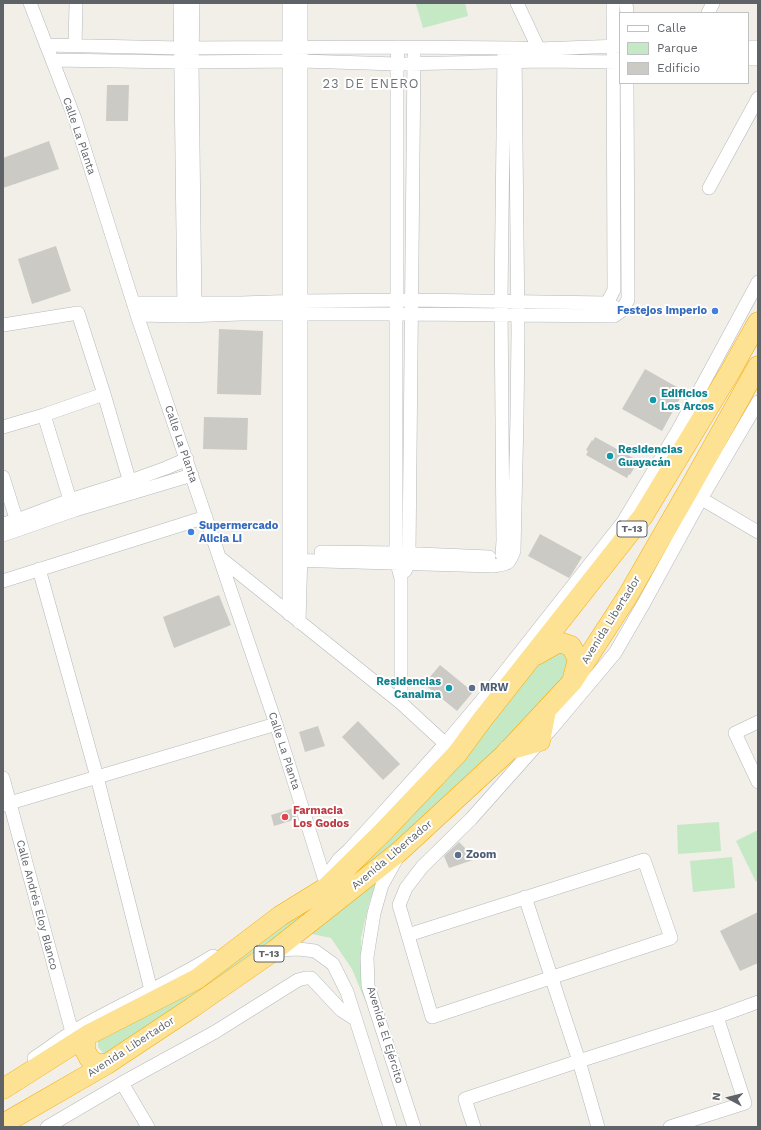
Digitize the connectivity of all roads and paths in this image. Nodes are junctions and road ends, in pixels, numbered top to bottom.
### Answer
1 (30, 3) edge
2 (76, 3) edge
3 (180, 3) edge
4 (193, 3) edge
5 (289, 3) edge
6 (301, 3) edge
7 (517, 3) edge
8 (613, 3) edge
9 (713, 3) edge
10 (708, 12) edge
11 (46, 45) junction
12 (75, 46) junction
13 (617, 46) edge
14 (398, 47) junction
15 (414, 47) junction
16 (187, 48) junction
17 (510, 48) junction
18 (539, 49) junction
19 (295, 54) junction
20 (52, 60) junction
21 (544, 61) junction
22 (186, 62) junction
23 (510, 62) junction
24 (617, 62) edge
25 (397, 64) junction
26 (414, 64) junction
27 (627, 84) edge
28 (758, 98) edge
29 (709, 188) dead end
30 (758, 282) edge
31 (397, 300) junction
32 (411, 300) junction
33 (501, 300) junction
34 (517, 301) junction
35 (607, 303) junction
36 (295, 308) junction
37 (135, 309) junction
38 (189, 310) junction
39 (621, 311) junction
40 (412, 314) junction
41 (396, 315) junction
42 (501, 315) junction
43 (518, 316) junction
44 (758, 322) edge
45 (3, 325) edge
46 (758, 366) edge
47 (104, 394) junction
48 (758, 402) edge
49 (44, 415) junction
50 (517, 416) junction
51 (502, 417) junction
52 (3, 427) edge
53 (187, 460) junction
54 (192, 475) junction
55 (3, 477) edge
56 (131, 487) junction
57 (695, 495) junction
58 (72, 505) junction
59 (206, 517) junction
60 (3, 524) edge
61 (18, 525) junction
62 (758, 532) edge
63 (3, 535) edge
64 (295, 556) junction
65 (219, 557) junction
66 (403, 558) junction
67 (506, 558) junction
68 (39, 569) junction
69 (3, 581) edge
70 (289, 614) junction
71 (299, 622) junction
72 (533, 656) junction
73 (572, 682) junction
74 (488, 693) junction
75 (401, 703) junction
76 (546, 710) junction
77 (482, 720) junction
78 (758, 722) edge
79 (276, 724) junction
80 (540, 741) junction
81 (451, 749) junction
82 (508, 750) junction
83 (97, 777) junction
84 (3, 778) edge
85 (758, 782) edge
86 (6, 804) edge
87 (400, 851) junction
88 (327, 887) junction
89 (524, 897) junction
90 (280, 916) junction
91 (408, 934) junction
92 (275, 950) junction
93 (551, 978) junction
94 (151, 990) junction
95 (758, 1002) edge
96 (717, 1017) junction
97 (355, 1019) junction
98 (80, 1034) junction
99 (579, 1061) junction
100 (107, 1064) junction
101 (3, 1080) edge
102 (122, 1083) junction
103 (3, 1089) edge
104 (3, 1124) edge
105 (47, 1127) edge
106 (148, 1127) edge
107 (390, 1127) edge
108 (414, 1127) edge
109 (474, 1127) edge
110 (598, 1127) edge
111 (670, 1127) edge

1 - 11 street, Calle La Planta
2 - 12 street
3 - 16 street
4 - 16 street
5 - 19 street
6 - 19 street
7 - 18 street
8 - 13 street
9 - 10 street
11 - 12 street
11 - 20 street, Calle La Planta
12 - 16 street
13 - 18 street
13 - 24 street
14 - 15 street
14 - 19 street
14 - 25 street
15 - 17 street
15 - 26 street
16 - 19 street
16 - 22 street
17 - 18 street
17 - 23 street
18 - 21 street
19 - 22 street
19 - 25 street
19 - 36 street
20 - 22 street
20 - 37 street, Calle La Planta
21 - 23 street
21 - 24 street
22 - 38 street
23 - 26 street
23 - 33 street
23 - 34 street
24 - 35 street
25 - 26 street
25 - 31 street
26 - 32 street
27 - 39 street
28 - 29 street
30 - 74 street, Avenida Libertador
31 - 32 street
31 - 36 street
31 - 41 street
32 - 33 street
32 - 40 street
33 - 34 street
33 - 42 street
34 - 35 street
34 - 43 street
35 - 39 street
36 - 38 street
36 - 41 street
36 - 64 street
37 - 38 street
37 - 53 street, Calle La Planta
39 - 43 street
40 - 41 street
40 - 42 street
40 - 66 street
41 - 66 street
42 - 43 street
42 - 51 street
43 - 50 street
44 - 72 highway, Avenida Libertador / T-13
45 - 47 street
46 - 57 highway, Avenida Libertador / T-13
47 - 49 street
47 - 56 street
48 - 57 street, Avenida Libertador
49 - 52 street
49 - 58 street
50 - 51 street
50 - 67 street
51 - 67 street
53 - 54 street, Calle La Planta
53 - 56 street
54 - 56 street
54 - 59 street, Calle La Planta
55 - 61 street
56 - 58 street
57 - 62 street
57 - 73 highway, Avenida Libertador / T-13
57 - 80 street, Avenida Libertador
58 - 61 street
59 - 65 street, Calle La Planta
59 - 68 street
60 - 61 street
61 - 63 street
64 - 66 street
64 - 70 street
64 - 71 street
65 - 70 street
65 - 79 street, Calle La Planta
66 - 67 street
66 - 75 street
68 - 69 street
68 - 83 street
70 - 71 street
71 - 75 street
72 - 73 highway, T-13
72 - 77 highway, Avenida Libertador / T-13
73 - 76 highway, Avenida Libertador / T-13
74 - 77 highway, T-13
74 - 81 street, Avenida Libertador
75 - 81 street
76 - 80 highway
76 - 82 highway, Avenida Libertador / T-13
77 - 81 highway, Avenida Libertador / T-13
78 - 85 street
79 - 83 street
79 - 88 street, Calle La Planta
80 - 82 highway
80 - 91 street, Avenida Libertador
81 - 88 highway, Avenida Libertador / T-13
82 - 87 highway, Avenida Libertador / T-13
83 - 86 street
83 - 94 street
84 - 86 street, Calle Andrés Eloy Blanco
86 - 98 street, Calle Andrés Eloy Blanco
87 - 92 highway, Avenida Libertador / T-13
87 - 108 street, Avenida El Ejército
88 - 90 highway, Avenida Libertador / T-13
89 - 91 street
89 - 93 street
89 - 93 street
90 - 94 street, Avenida Libertador
90 - 98 highway, Avenida Libertador / T-13
91 - 93 street, Avenida Libertador
92 - 97 street, Avenida El Ejército
92 - 100 highway, Avenida Libertador / T-13
93 - 99 street
94 - 98 street, Avenida Libertador
95 - 96 street
96 - 99 street
96 - 111 street
97 - 102 street
97 - 107 street, Avenida El Ejército
98 - 100 highway
98 - 101 street, Avenida Libertador
98 - 103 highway, Avenida Libertador / T-13
99 - 109 street
99 - 110 street
100 - 104 highway, Avenida Libertador / T-13
102 - 105 street
102 - 106 street

